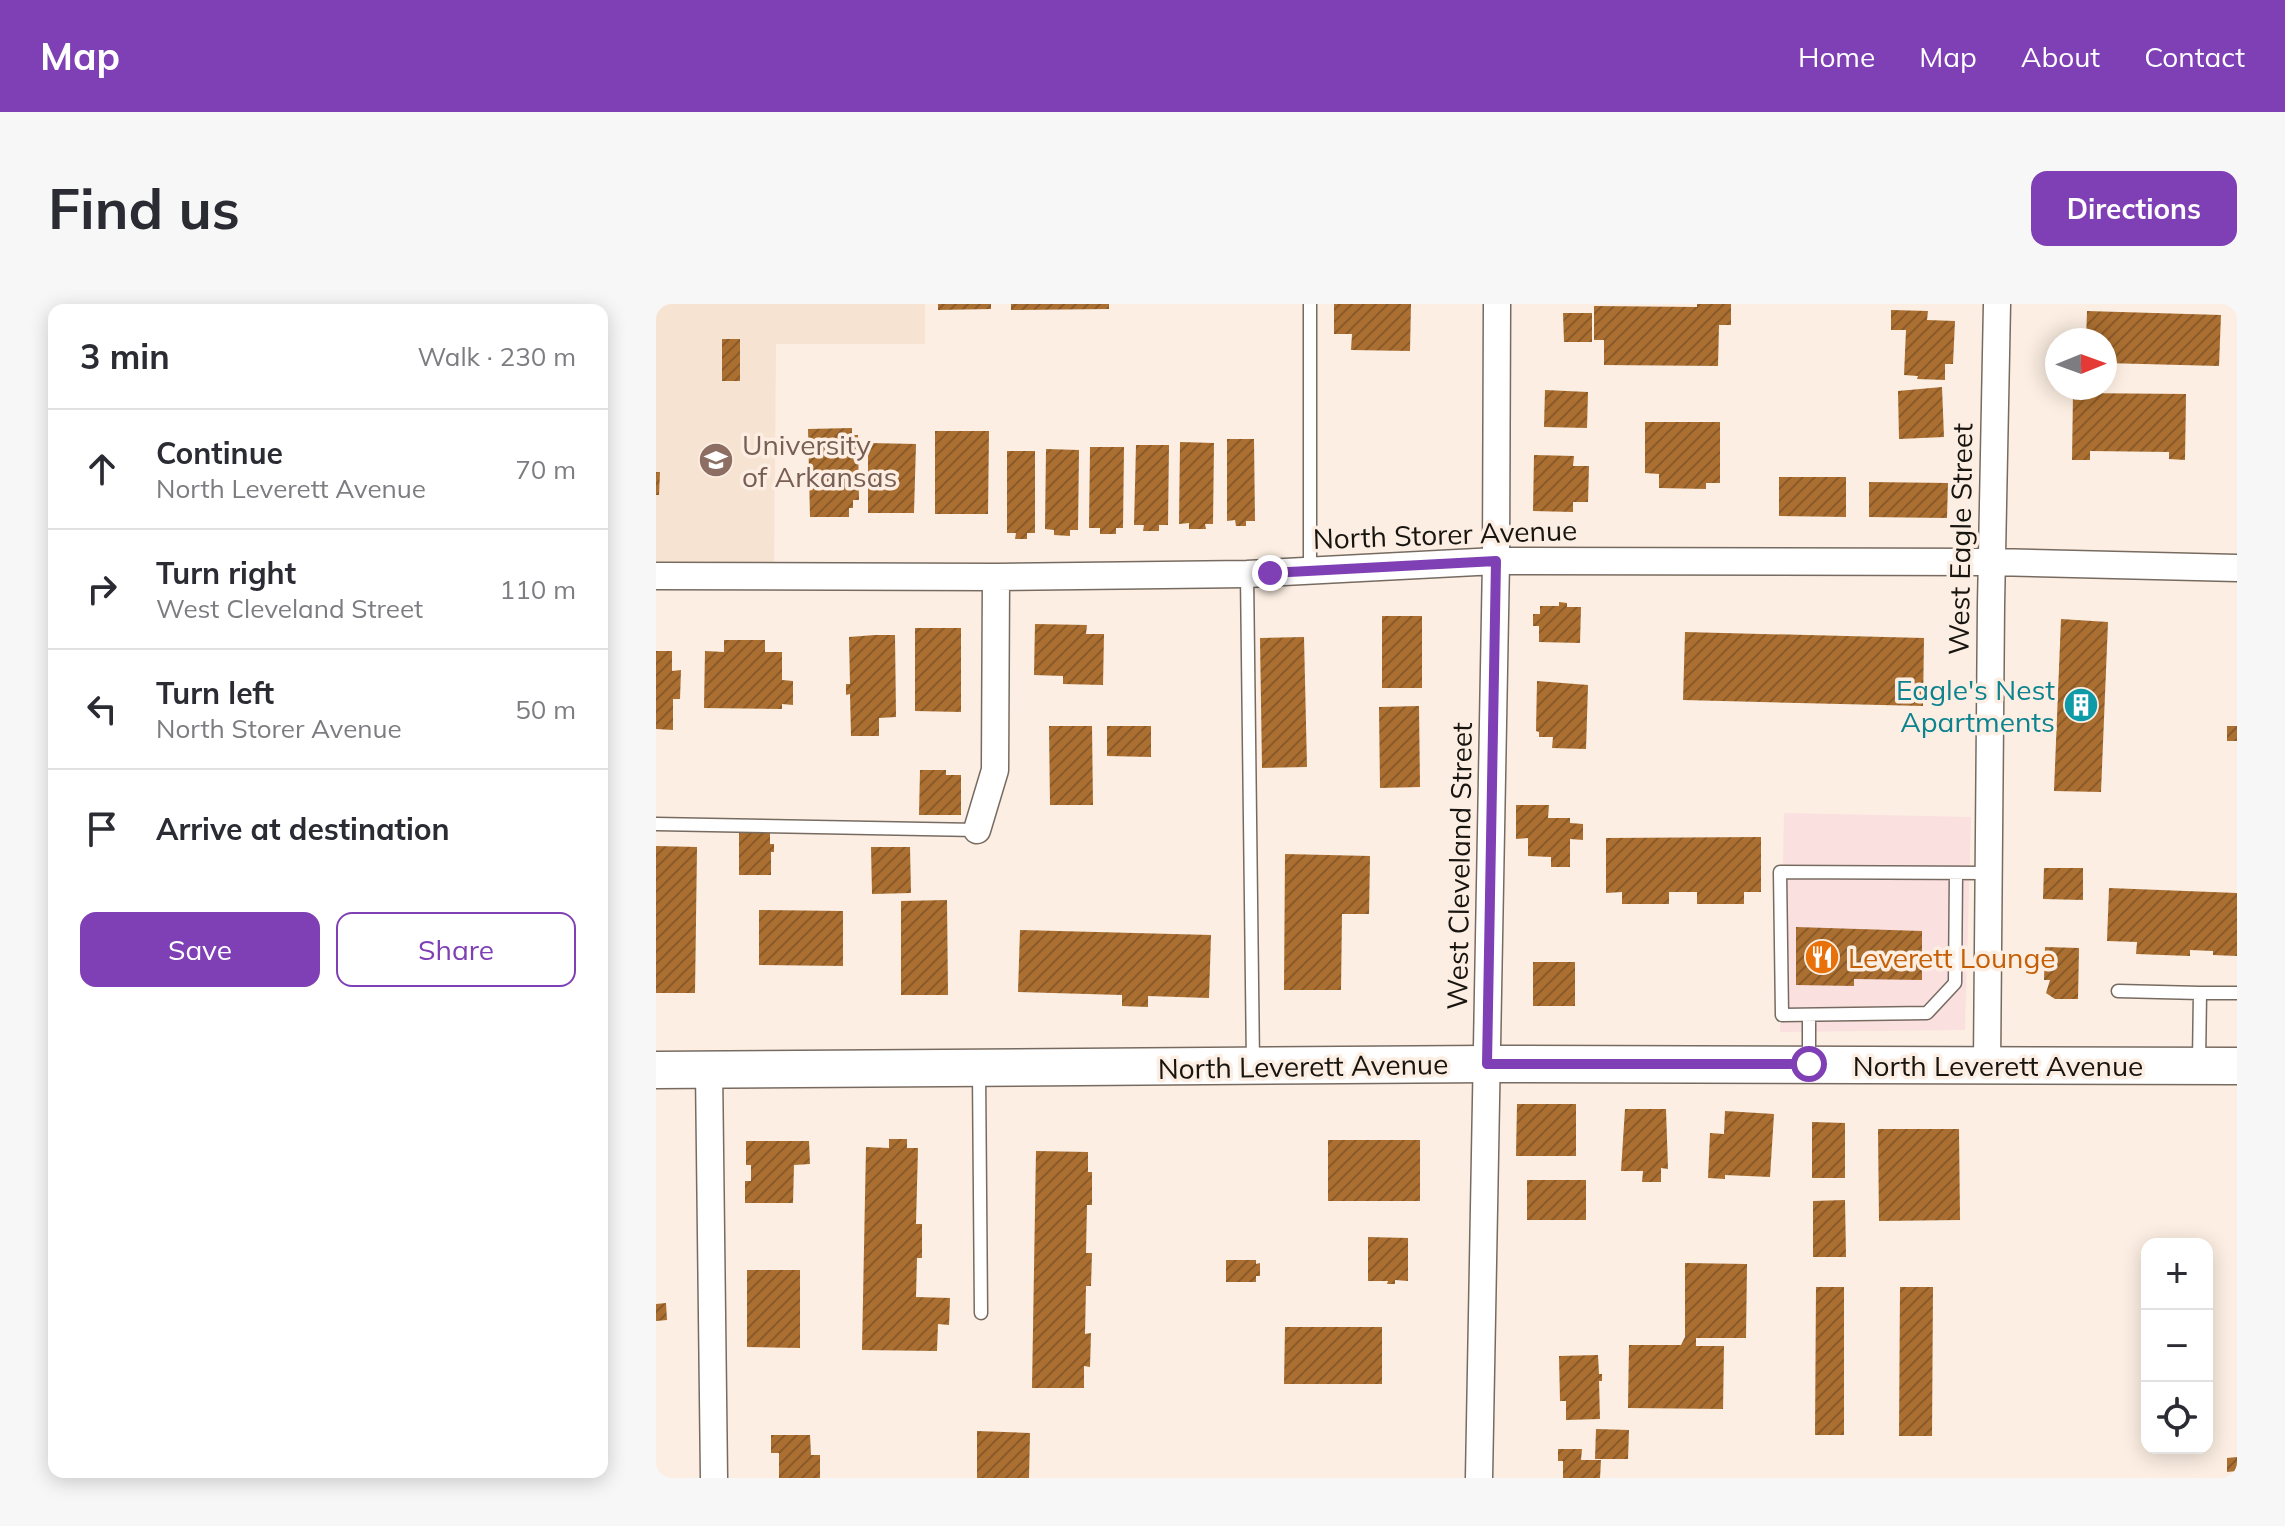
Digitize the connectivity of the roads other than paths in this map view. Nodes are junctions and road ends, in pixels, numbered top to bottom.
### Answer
1 (1310, 304) edge
2 (1497, 304) edge
3 (1997, 304) edge
4 (1496, 561) junction
5 (1992, 562) junction
6 (2237, 568) edge
7 (1310, 571) junction
8 (1247, 574) junction
9 (656, 576) edge
10 (996, 577) junction
11 (656, 824) edge
12 (977, 830) joint
13 (1956, 873) junction
14 (1988, 873) junction
15 (2118, 991) dead end
16 (2200, 993) junction
17 (2237, 993) edge
18 (1809, 1015) junction
19 (1487, 1064) junction
20 (1809, 1064) junction
21 (1987, 1064) junction
22 (2199, 1066) junction
23 (2237, 1066) edge
24 (1253, 1067) junction
25 (979, 1069) junction
26 (656, 1070) edge
27 (709, 1070) junction
28 (981, 1313) dead end
29 (714, 1478) edge
30 (1479, 1478) edge

1 - 7 lane
2 - 4 street, West Cleveland Street
3 - 5 street, West Eagle Street
4 - 5 street, North Storer Avenue
4 - 7 street, North Storer Avenue
4 - 19 street, West Cleveland Street
5 - 6 street, North Storer Avenue
5 - 14 street, West Eagle Street
7 - 8 street, North Storer Avenue
8 - 10 street, North Storer Avenue
8 - 24 lane
9 - 10 street, North Storer Avenue
10 - 12 street
11 - 12 lane
13 - 14 lane
13 - 18 lane
13 - 18 lane
14 - 21 street, West Eagle Street
15 - 16 lane
16 - 17 lane
16 - 22 lane
18 - 20 lane
19 - 20 street, North Leverett Avenue
19 - 24 street, North Leverett Avenue
19 - 30 street, West Cleveland Street
20 - 21 street, North Leverett Avenue
21 - 22 street, North Leverett Avenue
22 - 23 street, North Leverett Avenue
24 - 25 street, North Leverett Avenue
25 - 27 street, North Leverett Avenue
25 - 28 lane
26 - 27 street, North Leverett Avenue
27 - 29 street

